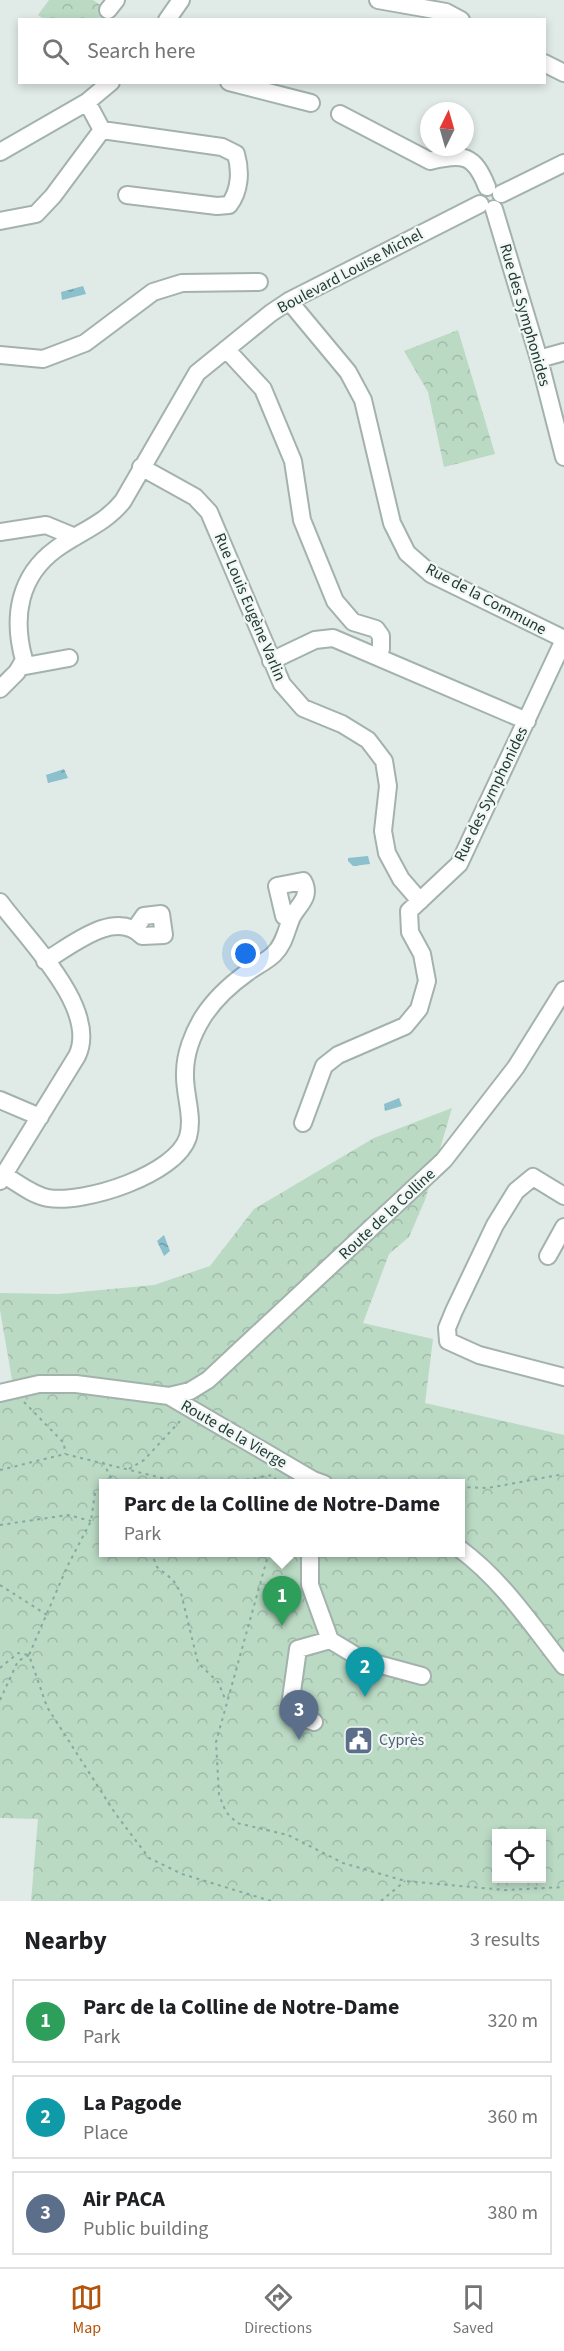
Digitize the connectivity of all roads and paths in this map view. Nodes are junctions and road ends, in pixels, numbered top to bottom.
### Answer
1 (181, 0) edge
2 (378, 0) edge
3 (405, 7) junction
4 (168, 18) edge
5 (418, 18) edge
6 (457, 18) edge
7 (107, 84) edge
8 (237, 84) edge
9 (89, 94) edge
10 (311, 103) dead end
11 (340, 114) dead end
12 (102, 130) junction
13 (0, 152) edge
14 (564, 163) edge
15 (127, 195) dead end
16 (491, 198) junction
17 (0, 221) edge
18 (259, 282) dead end
19 (289, 301) junction
20 (226, 349) junction
21 (564, 352) edge
22 (0, 355) edge
23 (539, 359) junction
24 (564, 457) edge
25 (141, 467) junction
26 (0, 532) edge
27 (75, 537) junction
28 (564, 640) edge
29 (378, 656) junction
30 (69, 658) dead end
31 (271, 661) junction
32 (20, 667) junction
33 (0, 689) edge
34 (527, 721) junction
35 (420, 901) junction
36 (0, 902) edge
37 (292, 916) dead end
38 (135, 929) dead end
39 (45, 961) junction
40 (564, 990) edge
41 (0, 1100) edge
42 (40, 1116) junction
43 (303, 1123) dead end
44 (2, 1178) edge
45 (564, 1196) edge
46 (564, 1227) edge
47 (548, 1256) dead end
48 (564, 1377) edge
49 (1, 1388) edge
50 (22, 1388) junction
51 (169, 1396) junction
52 (191, 1409) junction
53 (64, 1454) junction
54 (103, 1462) junction
55 (0, 1470) edge
56 (128, 1470) junction
57 (564, 1474) edge
58 (112, 1479) edge
59 (166, 1479) edge
60 (245, 1479) edge
61 (276, 1479) edge
62 (311, 1479) edge
63 (465, 1487) edge
64 (95, 1493) dead end
65 (91, 1521) junction
66 (0, 1525) edge
67 (465, 1552) edge
68 (153, 1557) edge
69 (268, 1557) edge
70 (310, 1557) edge
71 (0, 1585) edge
72 (47, 1615) junction
73 (330, 1640) junction
74 (29, 1655) junction
75 (564, 1666) edge
76 (0, 1668) edge
77 (422, 1676) dead end
78 (0, 1700) edge
79 (227, 1703) junction
80 (314, 1722) dead end
81 (405, 1881) junction
82 (564, 1887) edge
83 (271, 1901) edge
84 (381, 1901) edge

1 - 4 street
2 - 3 street
3 - 5 street
3 - 6 street
7 - 9 street
8 - 10 street
9 - 12 street
9 - 13 street
11 - 16 street, Rue des Symphonides
12 - 15 street
12 - 17 street
14 - 16 street, Boulevard Louise Michel
16 - 19 street, Boulevard Louise Michel
16 - 23 street, Rue des Symphonides
18 - 22 street
19 - 20 street, Boulevard Louise Michel
19 - 28 street, Rue de la Commune
20 - 25 street, Boulevard Louise Michel
20 - 29 street
21 - 23 street
23 - 24 street, Rue des Symphonides
25 - 27 street, Boulevard Louise Michel
25 - 31 street, Rue Louis Eugène Varlin
26 - 27 street
27 - 32 street, Boulevard Louise Michel
28 - 34 street, Rue des Symphonides
29 - 31 street
29 - 34 street
30 - 32 street
31 - 35 street, Rue Louis Eugène Varlin
32 - 33 street
34 - 35 street, Rue des Symphonides
35 - 43 street, Rue des Symphonides
36 - 39 street
37 - 44 street
38 - 39 street
39 - 42 street
40 - 51 street, Route de la Colline
41 - 42 street
42 - 44 street
45 - 48 street
46 - 47 street
49 - 50 street, Route de la Vierge
50 - 51 street, Route de la Vierge
50 - 53 path
51 - 52 street, Route de la Vierge
52 - 56 path
52 - 62 street, Route de la Vierge
53 - 54 path
53 - 55 path
54 - 56 path
54 - 58 path
56 - 59 path
57 - 63 path
60 - 61 path
64 - 65 path
65 - 66 path
65 - 72 path
67 - 75 street
68 - 79 path
69 - 79 path
70 - 73 street
71 - 72 path
72 - 74 path
73 - 77 street
73 - 80 street
74 - 76 path
74 - 78 path
74 - 83 path
79 - 81 path
81 - 82 path
81 - 84 path

